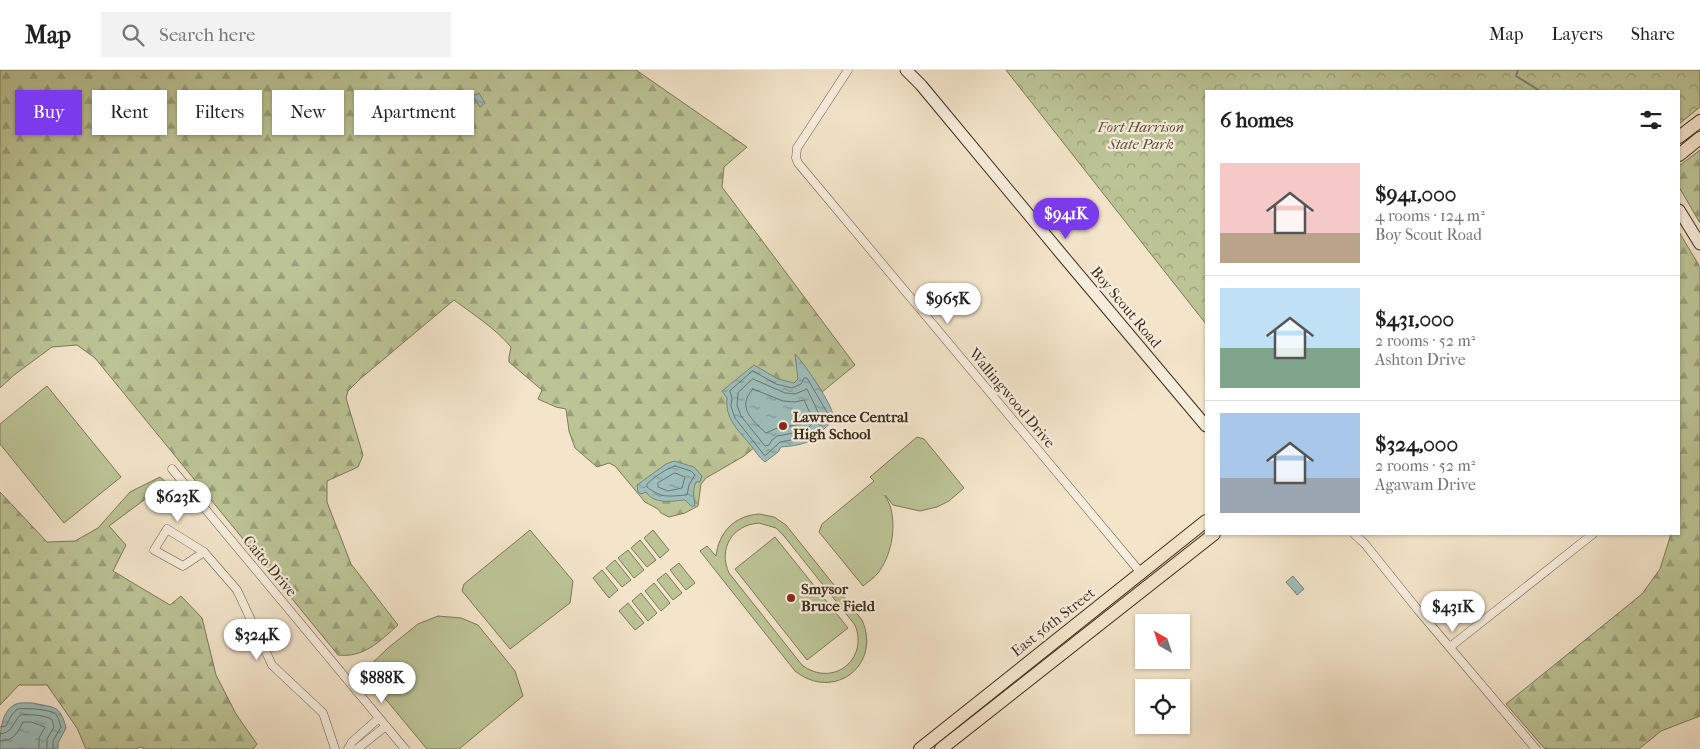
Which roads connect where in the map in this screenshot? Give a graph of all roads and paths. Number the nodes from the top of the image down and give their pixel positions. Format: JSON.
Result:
{"nodes":[{"id":1,"x":848,"y":70,"type":"edge"},
{"id":2,"x":906,"y":70,"type":"edge"},
{"id":3,"x":1700,"y":121,"type":"edge"},
{"id":4,"x":1680,"y":136,"type":"edge"},
{"id":5,"x":1700,"y":138,"type":"edge"},
{"id":6,"x":1680,"y":154,"type":"edge"},
{"id":7,"x":1680,"y":212,"type":"edge"},
{"id":8,"x":1700,"y":244,"type":"edge"},
{"id":9,"x":1205,"y":425,"type":"edge"},
{"id":10,"x":172,"y":469,"type":"dead end"},
{"id":11,"x":1205,"y":522,"type":"edge"},
{"id":12,"x":1213,"y":535,"type":"edge"},
{"id":13,"x":1355,"y":535,"type":"edge"},
{"id":14,"x":1592,"y":535,"type":"edge"},
{"id":15,"x":204,"y":552,"type":"junction"},
{"id":16,"x":1141,"y":572,"type":"junction"},
{"id":17,"x":1054,"y":641,"type":"junction"},
{"id":18,"x":1450,"y":647,"type":"junction"},
{"id":19,"x":1063,"y":653,"type":"junction"},
{"id":20,"x":379,"y":718,"type":"junction"},
{"id":21,"x":386,"y":726,"type":"junction"},
{"id":22,"x":334,"y":749,"type":"edge"},
{"id":23,"x":348,"y":749,"type":"edge"},
{"id":24,"x":358,"y":749,"type":"edge"},
{"id":25,"x":405,"y":749,"type":"edge"},
{"id":26,"x":920,"y":749,"type":"edge"},
{"id":27,"x":941,"y":749,"type":"edge"},
{"id":28,"x":1536,"y":749,"type":"edge"}],
"edges":[{"from":1,"to":16,"type":"street","name":"Wallingwood Drive"},
{"from":2,"to":9,"type":"street","name":"Boy Scout Road"},
{"from":3,"to":4,"type":"main road"},
{"from":5,"to":6,"type":"main road"},
{"from":7,"to":8,"type":"street"},
{"from":10,"to":20,"type":"street","name":"Caito Drive"},
{"from":11,"to":16,"type":"main road","name":"East 56th Street"},
{"from":12,"to":19,"type":"main road","name":"East 56th Street"},
{"from":13,"to":18,"type":"street"},
{"from":14,"to":18,"type":"street"},
{"from":15,"to":15,"type":"street"},
{"from":15,"to":22,"type":"street"},
{"from":16,"to":17,"type":"main road","name":"East 56th Street"},
{"from":17,"to":19,"type":"street"},
{"from":17,"to":26,"type":"main road","name":"East 56th Street"},
{"from":18,"to":28,"type":"street"},
{"from":19,"to":27,"type":"main road","name":"East 56th Street"},
{"from":20,"to":21,"type":"street","name":"Caito Drive"},
{"from":20,"to":23,"type":"street"},
{"from":21,"to":24,"type":"street"},
{"from":21,"to":25,"type":"street","name":"Caito Drive"}]}
